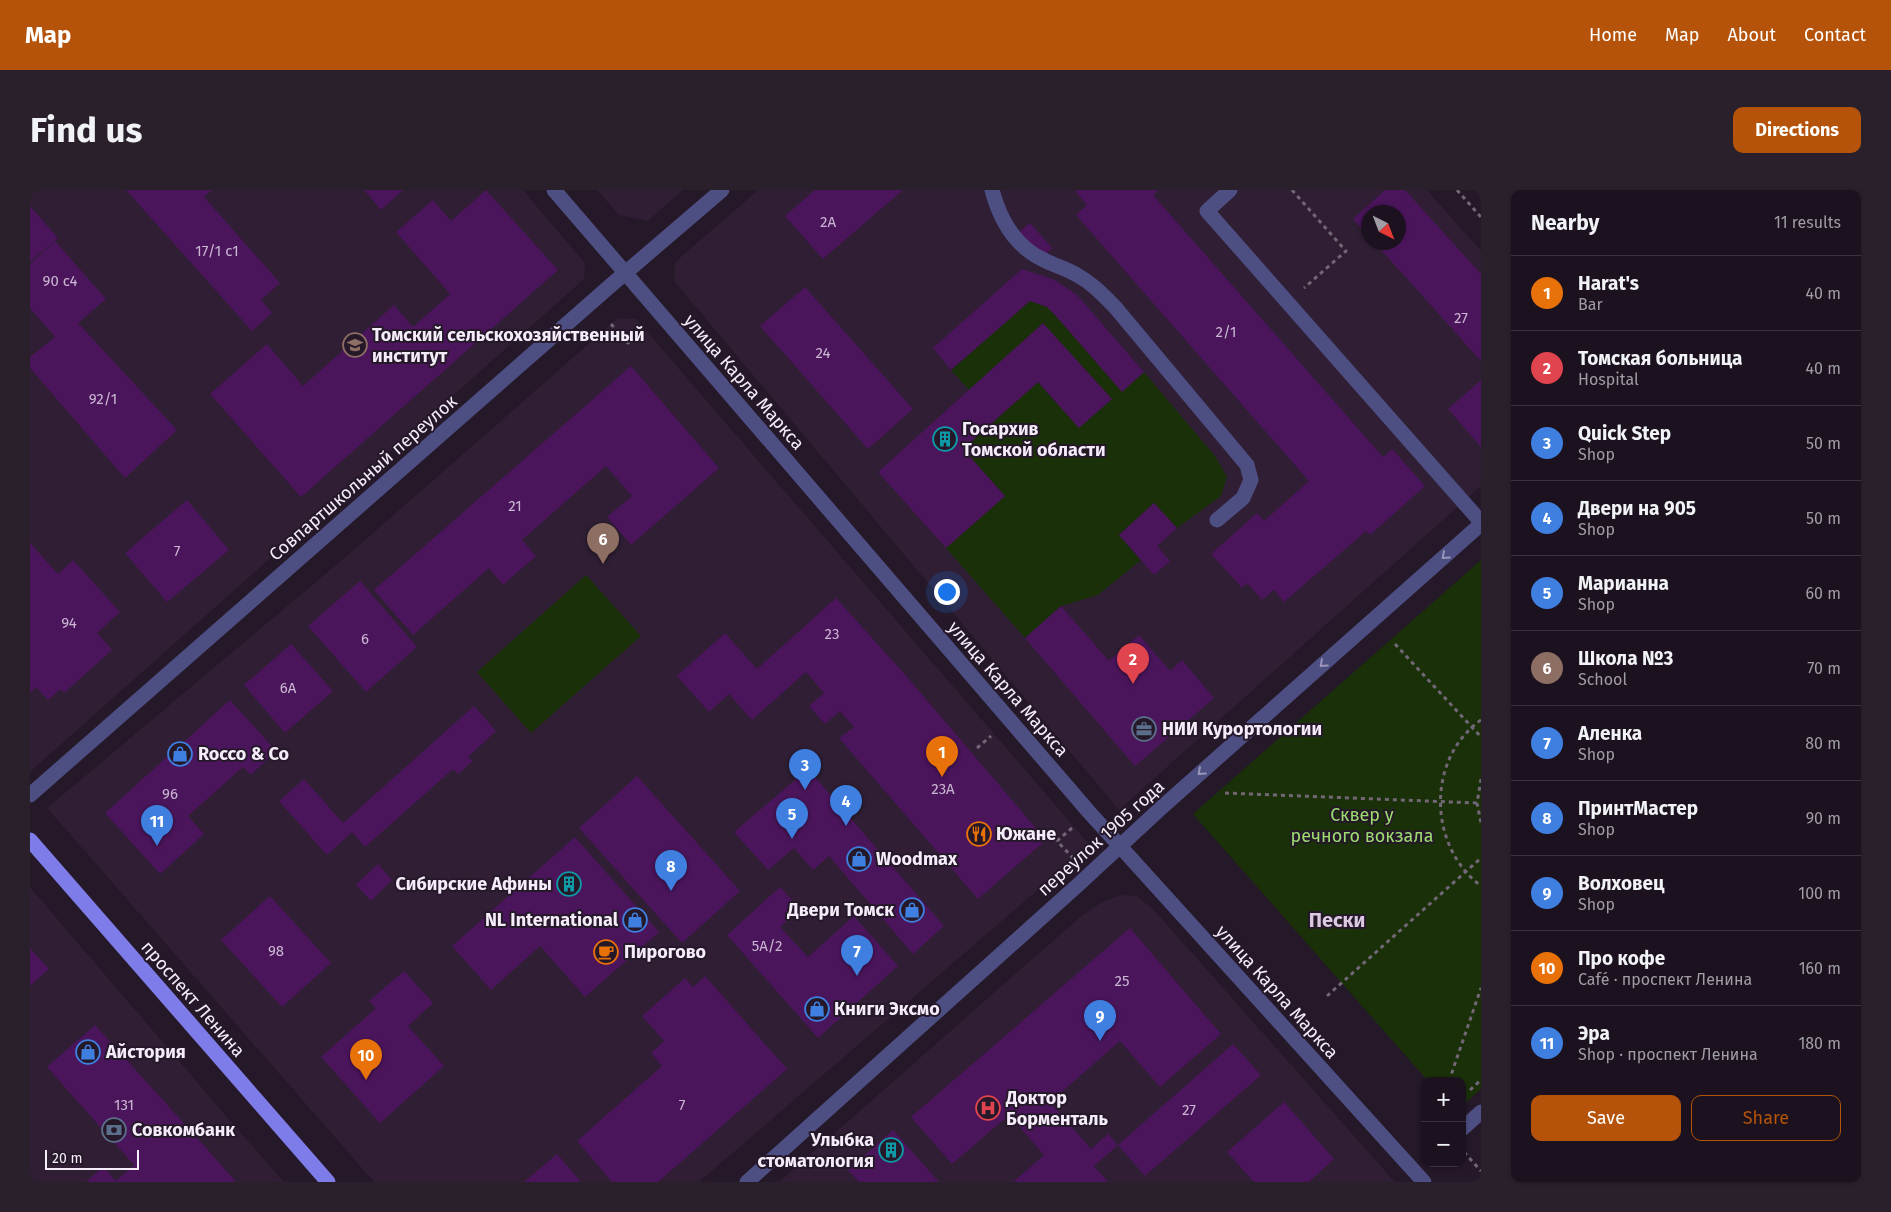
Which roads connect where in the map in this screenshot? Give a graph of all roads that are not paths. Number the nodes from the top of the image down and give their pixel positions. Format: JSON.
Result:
{"nodes":[{"id":1,"x":554,"y":190,"type":"edge"},
{"id":2,"x":722,"y":190,"type":"edge"},
{"id":3,"x":992,"y":190,"type":"edge"},
{"id":4,"x":1230,"y":190,"type":"edge"},
{"id":5,"x":625,"y":273,"type":"junction"},
{"id":6,"x":1218,"y":520,"type":"dead end"},
{"id":7,"x":1481,"y":523,"type":"edge"},
{"id":8,"x":30,"y":795,"type":"edge"},
{"id":9,"x":30,"y":840,"type":"edge"},
{"id":10,"x":1120,"y":846,"type":"junction"},
{"id":11,"x":1481,"y":1112,"type":"edge"},
{"id":12,"x":1466,"y":1125,"type":"edge"},
{"id":13,"x":1421,"y":1171,"type":"edge"},
{"id":14,"x":328,"y":1182,"type":"edge"},
{"id":15,"x":747,"y":1182,"type":"edge"}],
"edges":[{"from":1,"to":5,"type":"street","name":"улица Карла Маркса"},
{"from":2,"to":5,"type":"street","name":"Совпартшкольный переулок"},
{"from":3,"to":6,"type":"street"},
{"from":4,"to":7,"type":"street"},
{"from":5,"to":8,"type":"street","name":"Совпартшкольный переулок"},
{"from":5,"to":10,"type":"street","name":"улица Карла Маркса"},
{"from":7,"to":10,"type":"street","name":"переулок 1905 года","one_way":true},
{"from":9,"to":14,"type":"main road","name":"проспект Ленина"},
{"from":10,"to":13,"type":"street","name":"улица Карла Маркса"},
{"from":10,"to":15,"type":"street","name":"переулок 1905 года"},
{"from":11,"to":12,"type":"street"}]}
